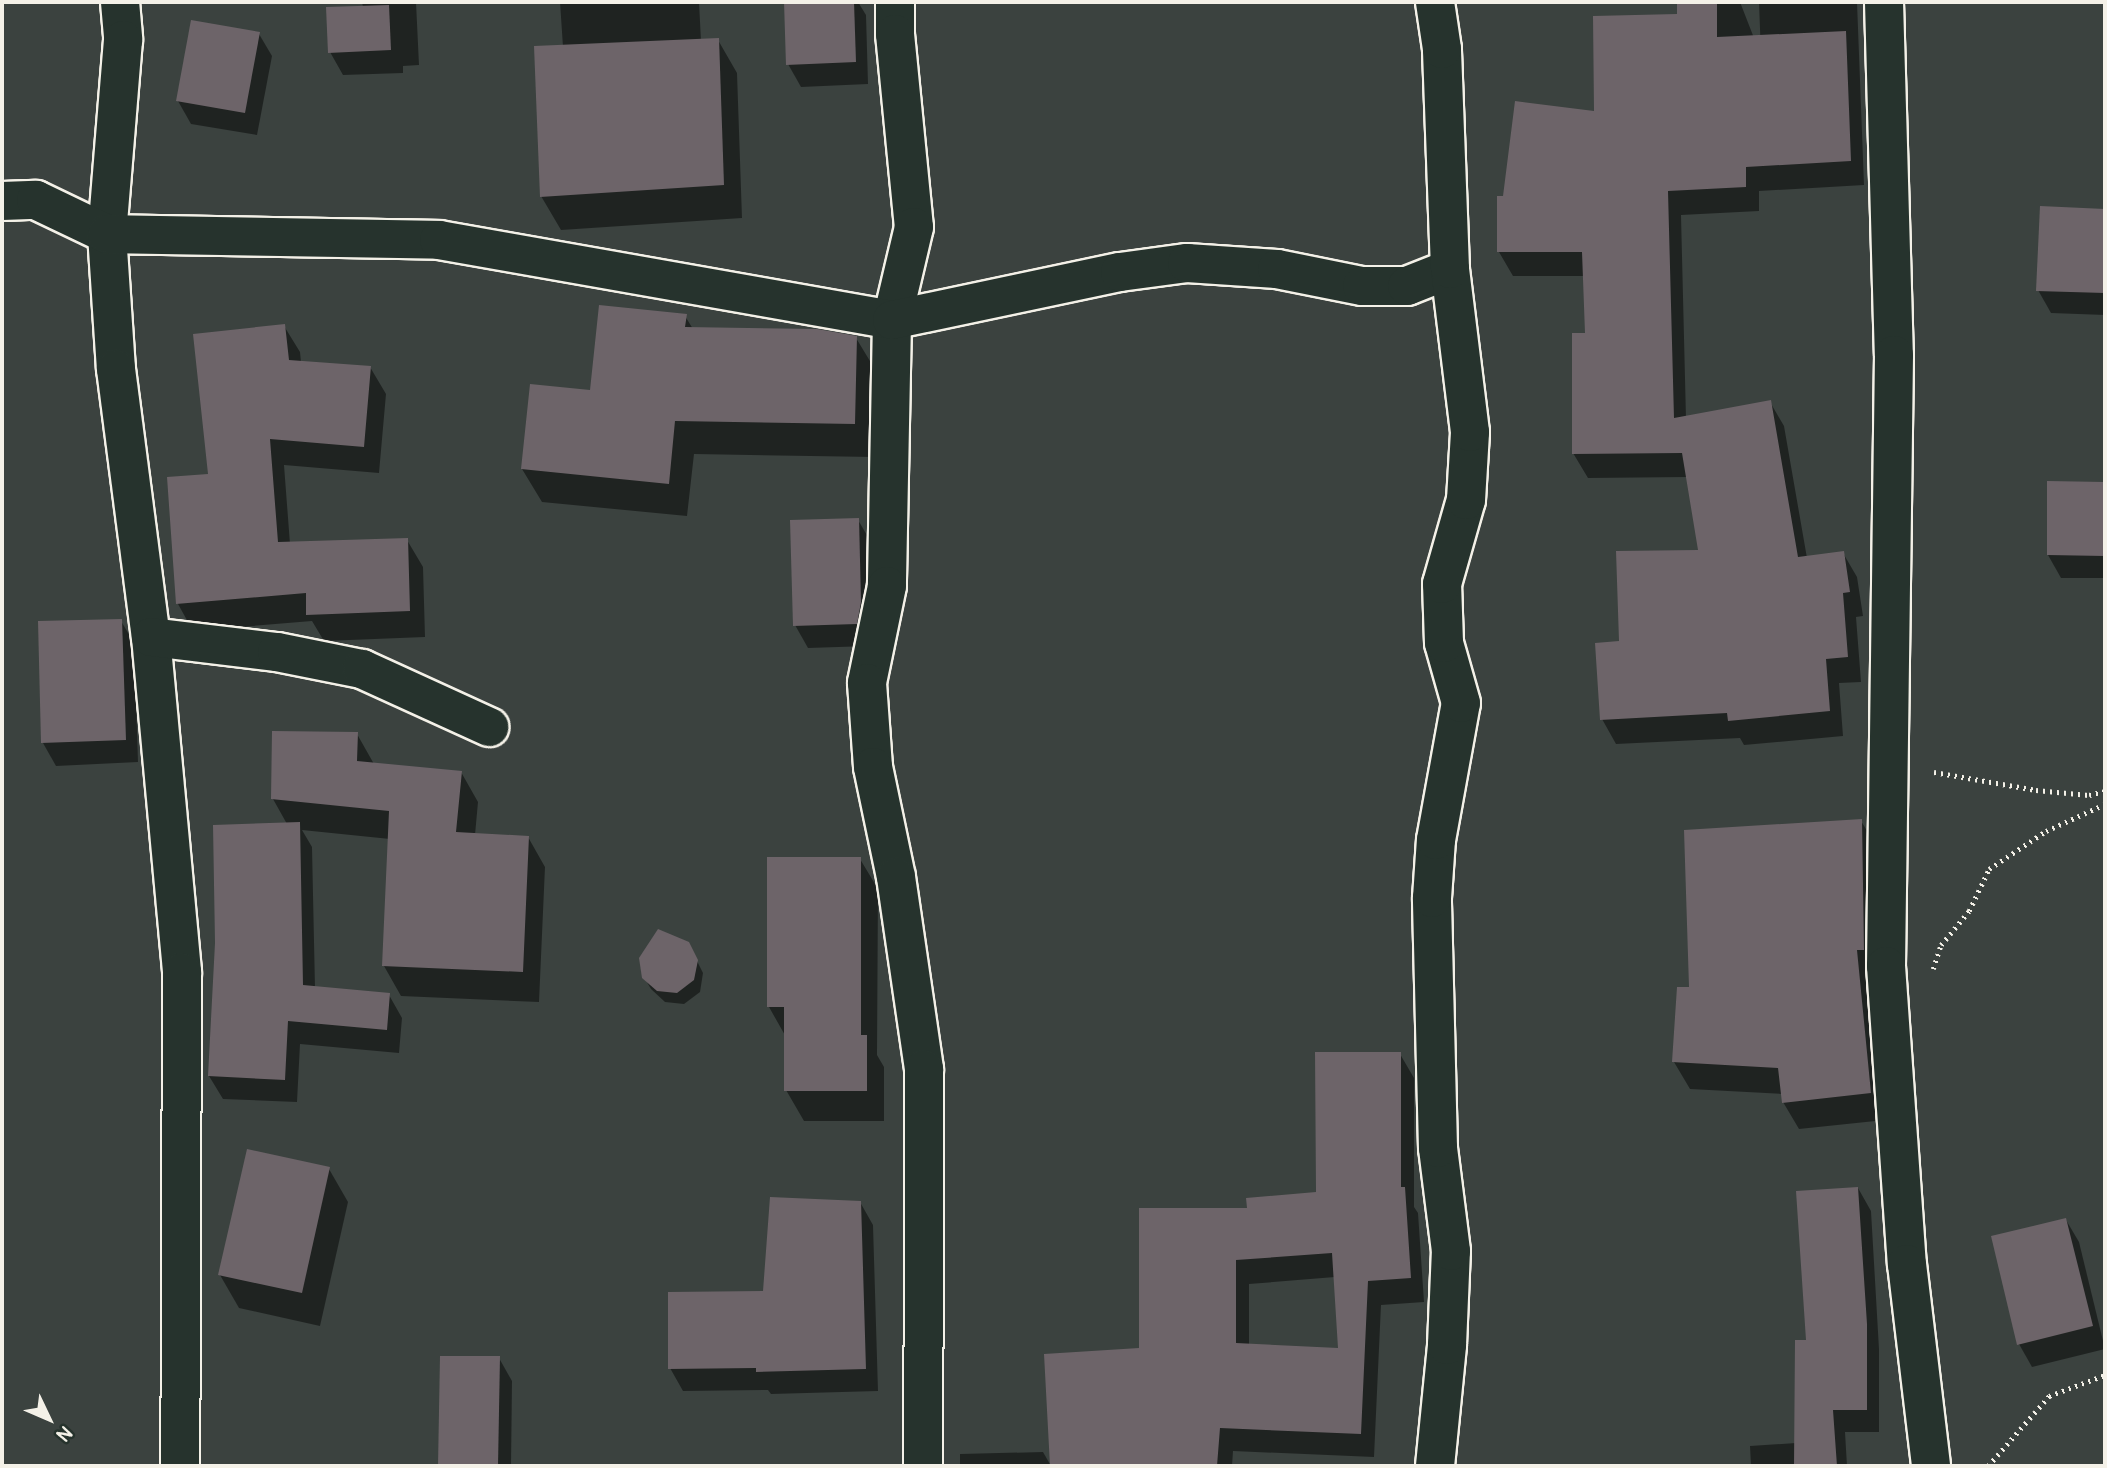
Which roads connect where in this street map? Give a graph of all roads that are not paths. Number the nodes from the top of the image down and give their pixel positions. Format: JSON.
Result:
{"nodes":[{"id":1,"x":120,"y":2,"type":"edge"},
{"id":2,"x":895,"y":2,"type":"edge"},
{"id":3,"x":1435,"y":2,"type":"edge"},
{"id":4,"x":1884,"y":2,"type":"edge"},
{"id":5,"x":2,"y":201,"type":"edge"},
{"id":6,"x":107,"y":234,"type":"junction"},
{"id":7,"x":1450,"y":269,"type":"junction"},
{"id":8,"x":892,"y":320,"type":"junction"},
{"id":9,"x":151,"y":636,"type":"junction"},
{"id":10,"x":489,"y":727,"type":"dead end"},
{"id":11,"x":180,"y":1466,"type":"edge"},
{"id":12,"x":923,"y":1466,"type":"edge"},
{"id":13,"x":1435,"y":1466,"type":"edge"},
{"id":14,"x":1931,"y":1466,"type":"edge"}],
"edges":[{"from":1,"to":6,"type":"street"},
{"from":2,"to":8,"type":"street"},
{"from":3,"to":7,"type":"street"},
{"from":4,"to":14,"type":"street"},
{"from":5,"to":6,"type":"street"},
{"from":6,"to":8,"type":"street"},
{"from":6,"to":9,"type":"street"},
{"from":7,"to":8,"type":"street"},
{"from":7,"to":13,"type":"street"},
{"from":8,"to":12,"type":"street"},
{"from":9,"to":10,"type":"street"},
{"from":9,"to":11,"type":"street"}]}
